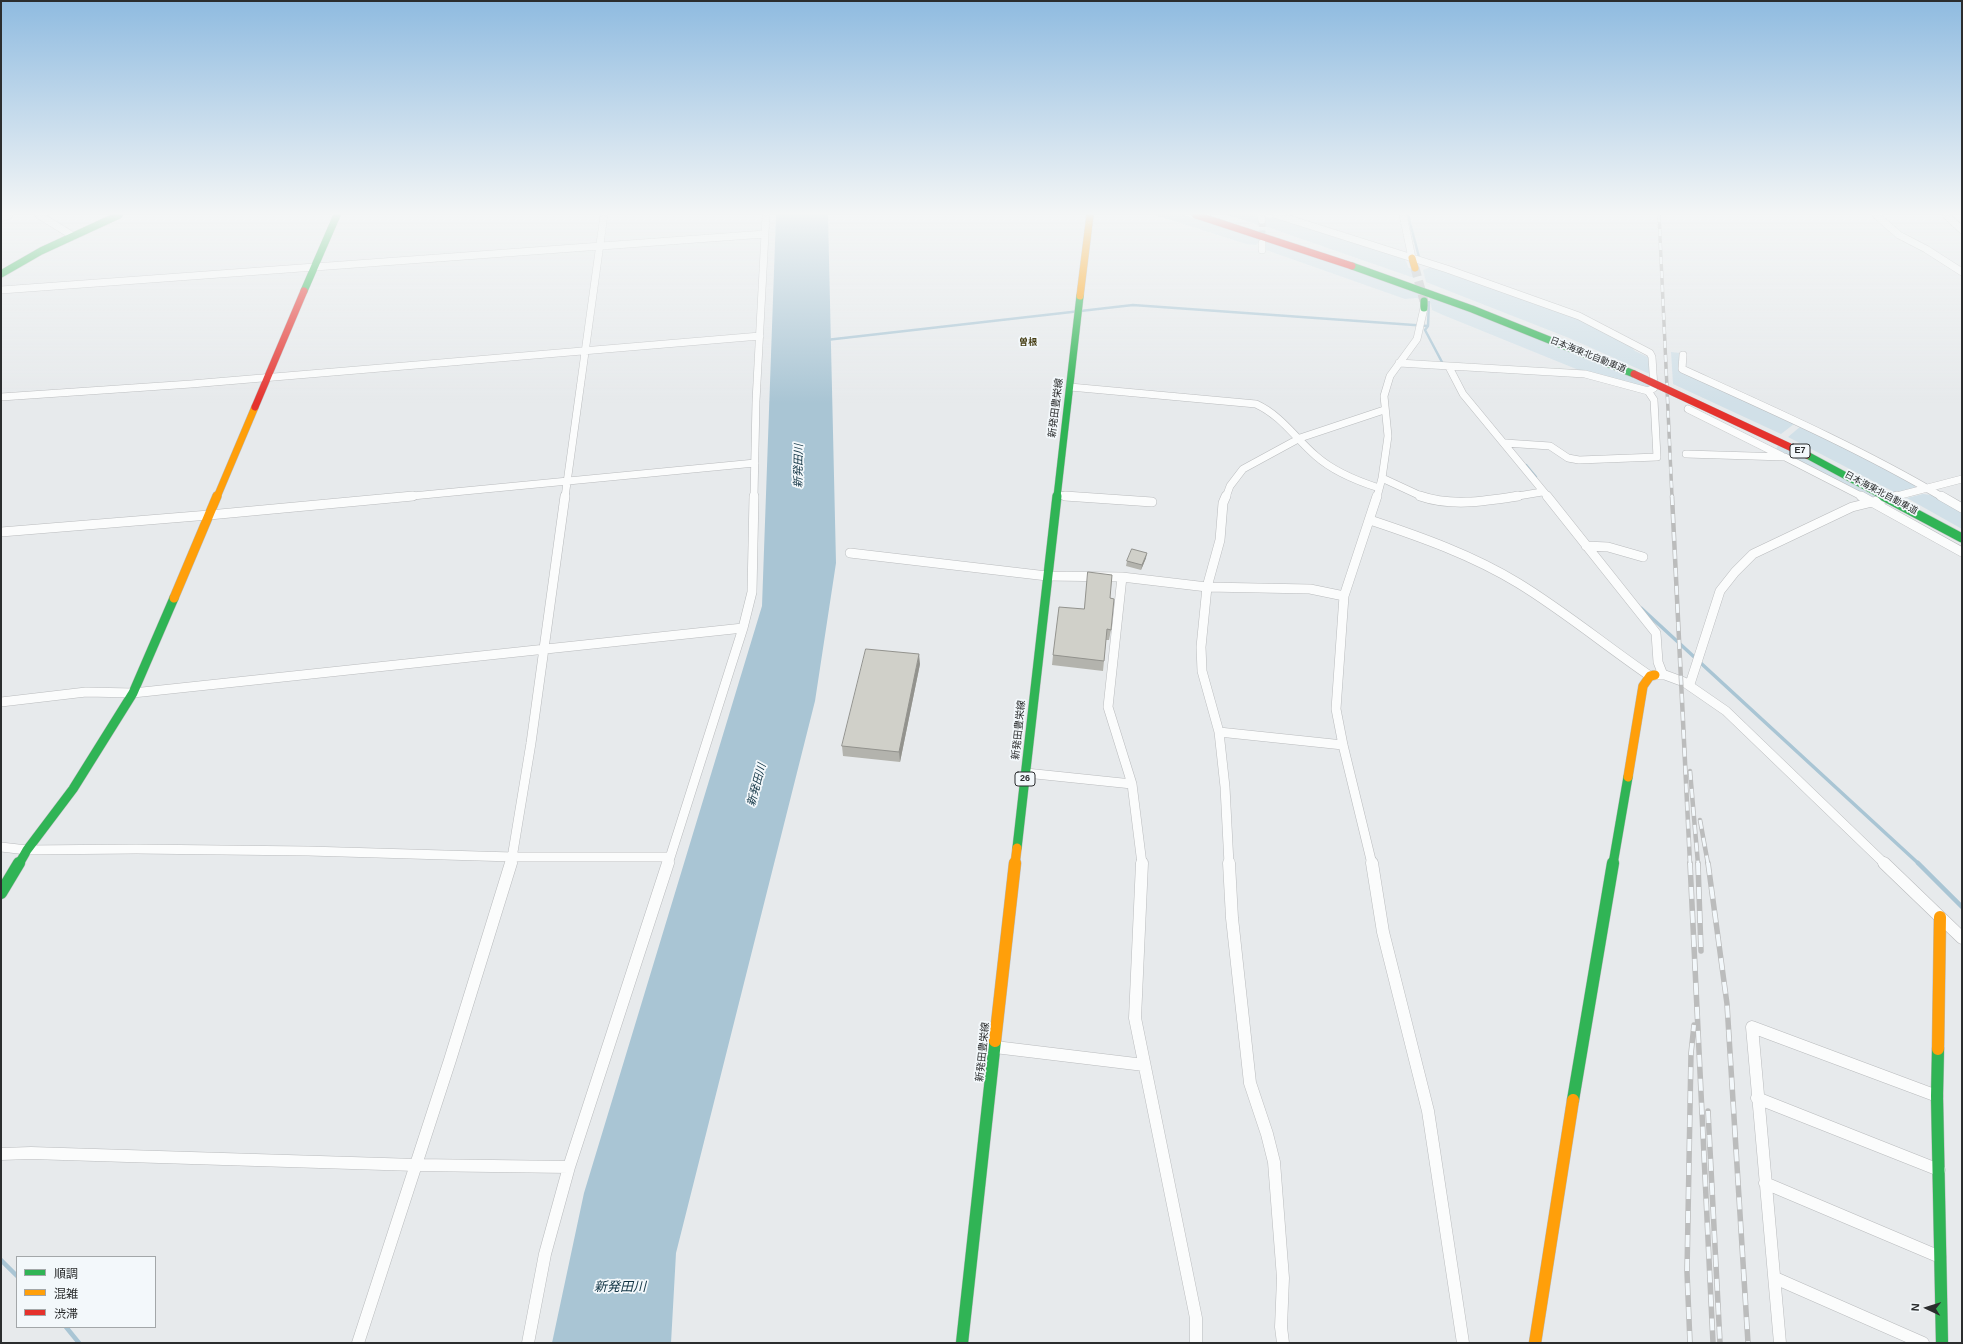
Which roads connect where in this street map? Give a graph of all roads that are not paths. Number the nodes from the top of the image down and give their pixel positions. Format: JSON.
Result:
{"nodes":[{"id":1,"x":168,"y":278,"type":"edge"},
{"id":2,"x":310,"y":278,"type":"edge"},
{"id":3,"x":594,"y":278,"type":"edge"},
{"id":4,"x":763,"y":278,"type":"edge"},
{"id":5,"x":1083,"y":278,"type":"edge"},
{"id":6,"x":1388,"y":278,"type":"edge"},
{"id":7,"x":1403,"y":278,"type":"edge"},
{"id":8,"x":1471,"y":278,"type":"edge"},
{"id":9,"x":1,"y":290,"type":"edge"},
{"id":10,"x":1424,"y":304,"type":"tunnel mouth"},
{"id":11,"x":760,"y":336,"type":"junction"},
{"id":12,"x":584,"y":351,"type":"junction"},
{"id":13,"x":1683,"y":354,"type":"dead end"},
{"id":14,"x":1399,"y":363,"type":"junction"},
{"id":15,"x":1449,"y":367,"type":"junction"},
{"id":16,"x":1636,"y":372,"type":"junction"},
{"id":17,"x":268,"y":378,"type":"junction"},
{"id":18,"x":1070,"y":387,"type":"junction"},
{"id":19,"x":1648,"y":391,"type":"junction"},
{"id":20,"x":1,"y":397,"type":"edge"},
{"id":21,"x":1384,"y":410,"type":"junction"},
{"id":22,"x":1688,"y":410,"type":"dead end"},
{"id":23,"x":1300,"y":438,"type":"junction"},
{"id":24,"x":1505,"y":443,"type":"junction"},
{"id":25,"x":1686,"y":454,"type":"dead end"},
{"id":26,"x":1785,"y":457,"type":"junction"},
{"id":27,"x":755,"y":463,"type":"junction"},
{"id":28,"x":1382,"y":478,"type":"junction"},
{"id":29,"x":1962,"y":479,"type":"edge"},
{"id":30,"x":566,"y":482,"type":"junction"},
{"id":31,"x":1379,"y":488,"type":"junction"},
{"id":32,"x":1925,"y":488,"type":"junction"},
{"id":33,"x":1542,"y":492,"type":"junction"},
{"id":34,"x":1057,"y":495,"type":"junction"},
{"id":35,"x":1872,"y":501,"type":"junction"},
{"id":36,"x":1152,"y":502,"type":"dead end"},
{"id":37,"x":1962,"y":508,"type":"edge"},
{"id":38,"x":209,"y":515,"type":"junction"},
{"id":39,"x":1370,"y":520,"type":"junction"},
{"id":40,"x":1,"y":532,"type":"edge"},
{"id":41,"x":1962,"y":532,"type":"edge"},
{"id":42,"x":1962,"y":538,"type":"edge"},
{"id":43,"x":1586,"y":546,"type":"junction"},
{"id":44,"x":1962,"y":552,"type":"edge"},
{"id":45,"x":850,"y":553,"type":"dead end"},
{"id":46,"x":1643,"y":557,"type":"dead end"},
{"id":47,"x":1047,"y":576,"type":"junction"},
{"id":48,"x":1122,"y":578,"type":"junction"},
{"id":49,"x":1207,"y":587,"type":"junction"},
{"id":50,"x":1344,"y":596,"type":"junction"},
{"id":51,"x":743,"y":628,"type":"junction"},
{"id":52,"x":543,"y":650,"type":"junction"},
{"id":53,"x":1656,"y":675,"type":"junction"},
{"id":54,"x":1690,"y":684,"type":"junction"},
{"id":55,"x":133,"y":693,"type":"junction"},
{"id":56,"x":1,"y":702,"type":"edge"},
{"id":57,"x":1219,"y":732,"type":"junction"},
{"id":58,"x":1343,"y":745,"type":"junction"},
{"id":59,"x":1026,"y":773,"type":"junction"},
{"id":60,"x":1132,"y":784,"type":"junction"},
{"id":61,"x":1,"y":847,"type":"edge"},
{"id":62,"x":28,"y":850,"type":"junction"},
{"id":63,"x":513,"y":857,"type":"junction"},
{"id":64,"x":670,"y":858,"type":"junction"},
{"id":65,"x":1,"y":893,"type":"edge"},
{"id":66,"x":1940,"y":917,"type":"junction"},
{"id":67,"x":1962,"y":938,"type":"edge"},
{"id":68,"x":995,"y":1047,"type":"junction"},
{"id":69,"x":1144,"y":1064,"type":"junction"},
{"id":70,"x":1937,"y":1096,"type":"junction"},
{"id":71,"x":1757,"y":1098,"type":"junction"},
{"id":72,"x":1,"y":1154,"type":"edge"},
{"id":73,"x":416,"y":1165,"type":"junction"},
{"id":74,"x":569,"y":1167,"type":"junction"},
{"id":75,"x":1939,"y":1170,"type":"junction"},
{"id":76,"x":1765,"y":1183,"type":"junction"},
{"id":77,"x":1940,"y":1256,"type":"junction"},
{"id":78,"x":1775,"y":1278,"type":"junction"},
{"id":79,"x":358,"y":1343,"type":"edge"},
{"id":80,"x":528,"y":1343,"type":"edge"},
{"id":81,"x":962,"y":1343,"type":"edge"},
{"id":82,"x":1196,"y":1343,"type":"edge"},
{"id":83,"x":1282,"y":1343,"type":"edge"},
{"id":84,"x":1463,"y":1343,"type":"edge"},
{"id":85,"x":1534,"y":1343,"type":"edge"},
{"id":86,"x":1780,"y":1343,"type":"edge"},
{"id":87,"x":1923,"y":1343,"type":"edge"},
{"id":88,"x":1942,"y":1343,"type":"edge"}],
"edges":[{"from":1,"to":9,"type":"street"},
{"from":2,"to":17,"type":"main road"},
{"from":3,"to":12,"type":"street"},
{"from":4,"to":11,"type":"street"},
{"from":5,"to":18,"type":"main road","name":"新発田豊栄線","number":"26"},
{"from":6,"to":16,"type":"main road","name":"日本海東北自動車道","number":"E7"},
{"from":7,"to":16,"type":"main road","name":"日本海東北自動車道","number":"E7"},
{"from":8,"to":19,"type":"street"},
{"from":10,"to":14,"type":"street"},
{"from":11,"to":12,"type":"street"},
{"from":11,"to":27,"type":"street"},
{"from":12,"to":17,"type":"street"},
{"from":12,"to":30,"type":"street"},
{"from":13,"to":32,"type":"street"},
{"from":14,"to":15,"type":"street"},
{"from":14,"to":21,"type":"street"},
{"from":15,"to":19,"type":"street"},
{"from":15,"to":24,"type":"street"},
{"from":16,"to":41,"type":"main road","name":"日本海東北自動車道","number":"E7"},
{"from":16,"to":42,"type":"main road","name":"日本海東北自動車道","number":"E7","bridge":true},
{"from":17,"to":20,"type":"street"},
{"from":17,"to":38,"type":"main road"},
{"from":18,"to":23,"type":"street"},
{"from":18,"to":34,"type":"main road","name":"新発田豊栄線","number":"26"},
{"from":19,"to":24,"type":"street"},
{"from":21,"to":23,"type":"street"},
{"from":21,"to":28,"type":"street"},
{"from":22,"to":26,"type":"street"},
{"from":23,"to":31,"type":"street"},
{"from":23,"to":49,"type":"street"},
{"from":24,"to":33,"type":"street"},
{"from":25,"to":26,"type":"street"},
{"from":26,"to":35,"type":"street"},
{"from":27,"to":30,"type":"street"},
{"from":27,"to":51,"type":"street"},
{"from":28,"to":31,"type":"street"},
{"from":28,"to":33,"type":"street"},
{"from":29,"to":32,"type":"street"},
{"from":30,"to":38,"type":"street"},
{"from":30,"to":52,"type":"street"},
{"from":31,"to":39,"type":"street"},
{"from":32,"to":35,"type":"street"},
{"from":32,"to":37,"type":"street"},
{"from":33,"to":43,"type":"street"},
{"from":34,"to":36,"type":"street"},
{"from":34,"to":47,"type":"main road","name":"新発田豊栄線","number":"26"},
{"from":35,"to":44,"type":"street"},
{"from":35,"to":54,"type":"street"},
{"from":38,"to":40,"type":"street"},
{"from":38,"to":55,"type":"main road"},
{"from":39,"to":50,"type":"street"},
{"from":39,"to":53,"type":"street"},
{"from":43,"to":46,"type":"street"},
{"from":43,"to":53,"type":"street"},
{"from":45,"to":47,"type":"street"},
{"from":47,"to":48,"type":"street"},
{"from":47,"to":59,"type":"main road","name":"新発田豊栄線","number":"26"},
{"from":48,"to":49,"type":"street"},
{"from":48,"to":60,"type":"street"},
{"from":49,"to":50,"type":"street"},
{"from":49,"to":57,"type":"street"},
{"from":50,"to":58,"type":"street"},
{"from":51,"to":52,"type":"street"},
{"from":51,"to":64,"type":"street"},
{"from":52,"to":55,"type":"street"},
{"from":52,"to":63,"type":"street"},
{"from":53,"to":54,"type":"street"},
{"from":53,"to":85,"type":"main road"},
{"from":54,"to":66,"type":"street"},
{"from":55,"to":56,"type":"street"},
{"from":55,"to":62,"type":"main road"},
{"from":57,"to":58,"type":"street"},
{"from":57,"to":83,"type":"street"},
{"from":58,"to":84,"type":"street"},
{"from":59,"to":60,"type":"street"},
{"from":59,"to":68,"type":"main road","name":"新発田豊栄線","number":"26"},
{"from":60,"to":69,"type":"street"},
{"from":61,"to":62,"type":"street"},
{"from":62,"to":63,"type":"street"},
{"from":62,"to":65,"type":"main road"},
{"from":63,"to":64,"type":"street"},
{"from":63,"to":73,"type":"street"},
{"from":64,"to":74,"type":"street"},
{"from":66,"to":67,"type":"street"},
{"from":66,"to":70,"type":"main road"},
{"from":68,"to":69,"type":"street"},
{"from":68,"to":81,"type":"main road","name":"新発田豊栄線","number":"26"},
{"from":69,"to":82,"type":"street"},
{"from":70,"to":71,"type":"street"},
{"from":70,"to":75,"type":"main road"},
{"from":71,"to":75,"type":"street"},
{"from":71,"to":76,"type":"street"},
{"from":72,"to":73,"type":"street"},
{"from":73,"to":74,"type":"street"},
{"from":73,"to":79,"type":"street"},
{"from":74,"to":80,"type":"street"},
{"from":75,"to":77,"type":"main road"},
{"from":76,"to":77,"type":"street"},
{"from":76,"to":78,"type":"street"},
{"from":77,"to":88,"type":"main road"},
{"from":78,"to":86,"type":"street"},
{"from":78,"to":87,"type":"street"}]}
